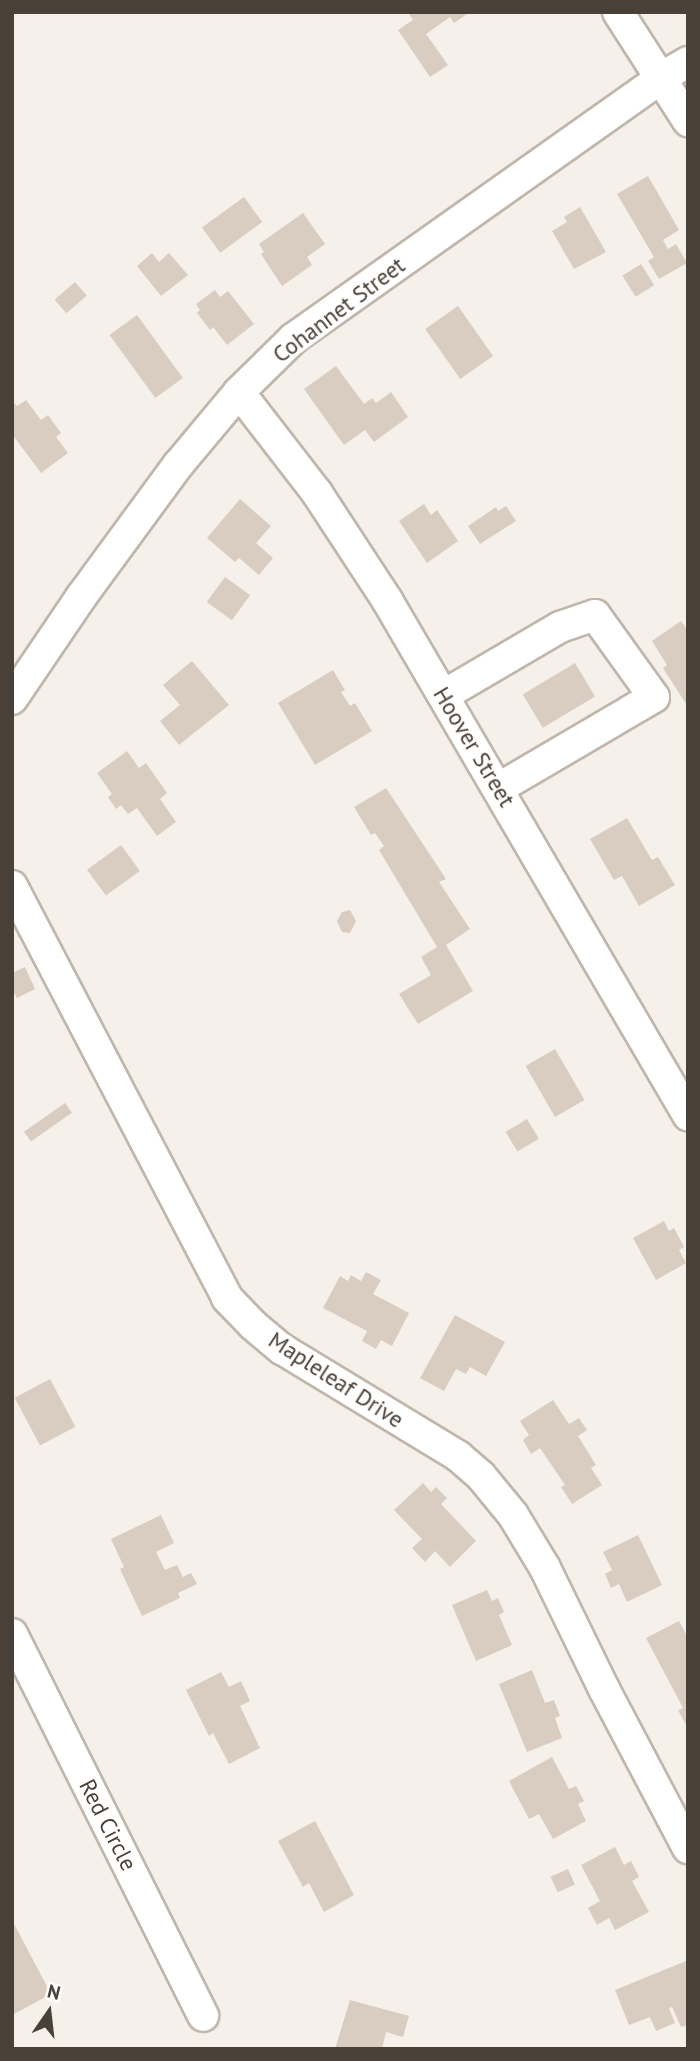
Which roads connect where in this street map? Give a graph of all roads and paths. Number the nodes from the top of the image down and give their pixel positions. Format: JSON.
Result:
{"nodes":[{"id":1,"x":618,"y":12,"type":"edge"},
{"id":2,"x":688,"y":62,"type":"edge"},
{"id":3,"x":662,"y":77,"type":"junction"},
{"id":4,"x":688,"y":121,"type":"edge"},
{"id":5,"x":239,"y":392,"type":"junction"},
{"id":6,"x":443,"y":695,"type":"junction"},
{"id":7,"x":12,"y":699,"type":"edge"},
{"id":8,"x":499,"y":788,"type":"junction"},
{"id":9,"x":12,"y":886,"type":"edge"},
{"id":10,"x":688,"y":1115,"type":"edge"},
{"id":11,"x":12,"y":1634,"type":"edge"},
{"id":12,"x":688,"y":1848,"type":"edge"},
{"id":13,"x":203,"y":2016,"type":"dead end"}],
"edges":[{"from":1,"to":3,"type":"street"},
{"from":2,"to":3,"type":"street","name":"Cohannet Street"},
{"from":3,"to":4,"type":"street"},
{"from":3,"to":5,"type":"street","name":"Cohannet Street"},
{"from":5,"to":6,"type":"street","name":"Hoover Street"},
{"from":5,"to":7,"type":"street","name":"Cohannet Street"},
{"from":6,"to":8,"type":"street","name":"Hoover Street"},
{"from":6,"to":8,"type":"street"},
{"from":8,"to":10,"type":"street","name":"Hoover Street"},
{"from":9,"to":12,"type":"street","name":"Mapleleaf Drive"},
{"from":11,"to":13,"type":"street","name":"Red Circle"}]}
